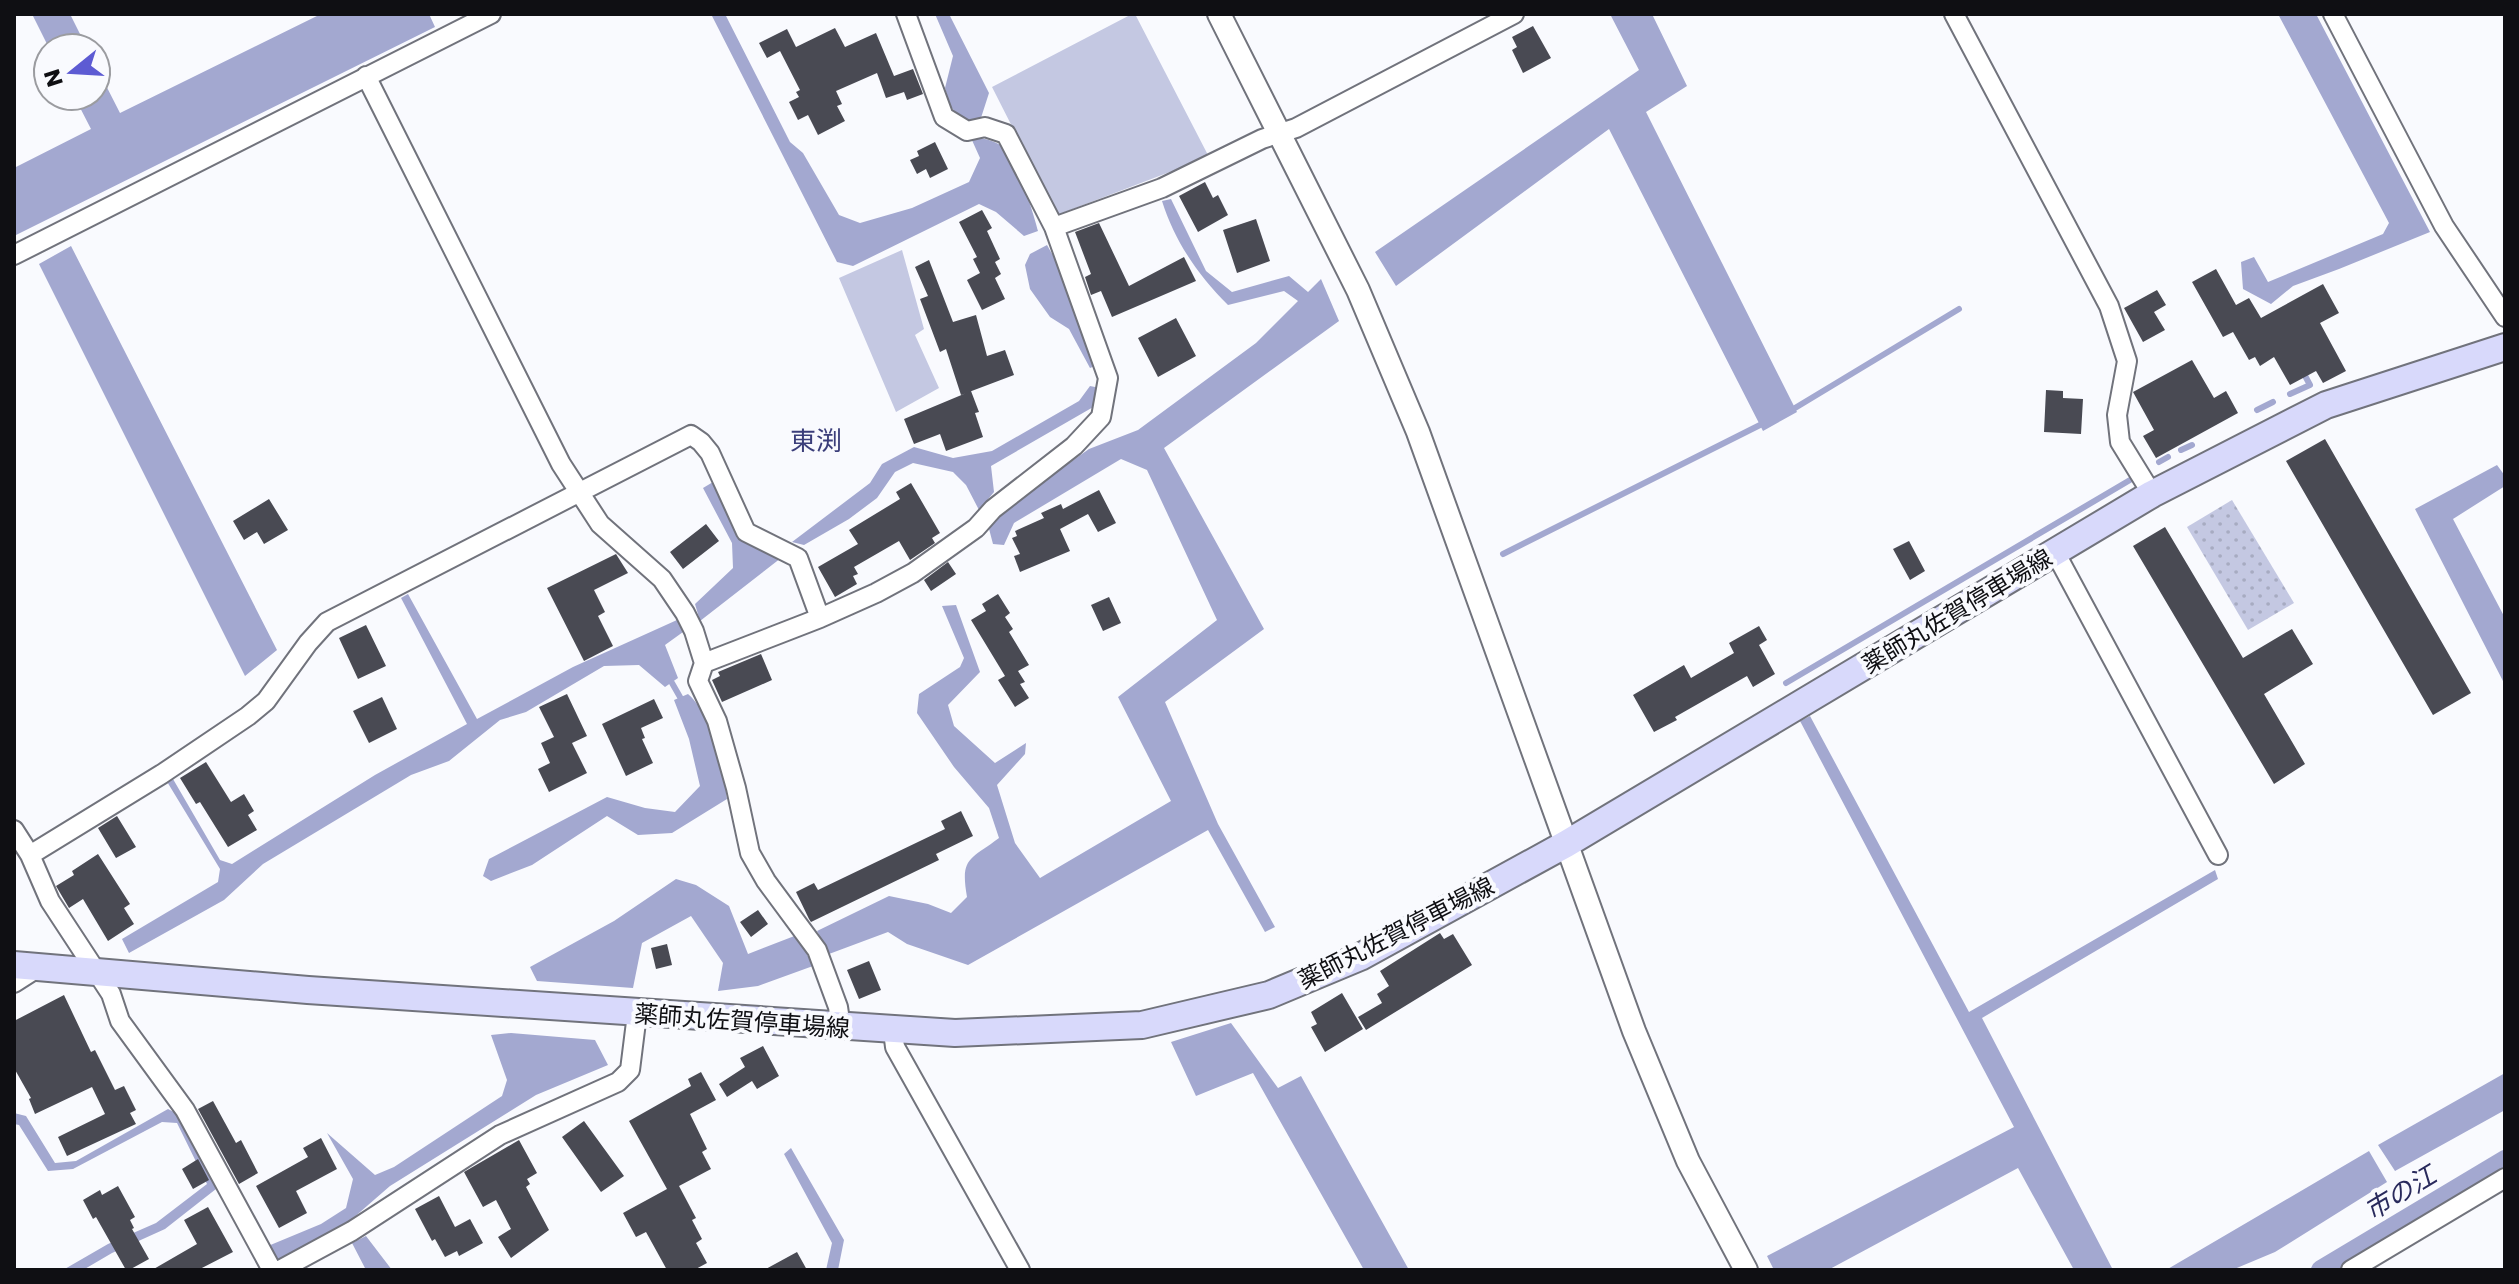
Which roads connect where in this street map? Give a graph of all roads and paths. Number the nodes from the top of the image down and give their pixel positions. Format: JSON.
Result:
{"nodes":[{"id":1,"x":447,"y":14,"type":"edge"},
{"id":2,"x":491,"y":14,"type":"edge"},
{"id":3,"x":906,"y":14,"type":"edge"},
{"id":4,"x":1219,"y":14,"type":"edge"},
{"id":5,"x":1514,"y":14,"type":"edge"},
{"id":6,"x":1954,"y":14,"type":"edge"},
{"id":7,"x":2333,"y":14,"type":"edge"},
{"id":8,"x":456,"y":32,"type":"junction"},
{"id":9,"x":366,"y":76,"type":"junction"},
{"id":10,"x":1280,"y":133,"type":"junction"},
{"id":11,"x":1054,"y":227,"type":"junction"},
{"id":12,"x":14,"y":255,"type":"edge"},
{"id":13,"x":2505,"y":317,"type":"edge"},
{"id":14,"x":2505,"y":347,"type":"edge"},
{"id":15,"x":578,"y":492,"type":"junction"},
{"id":16,"x":2152,"y":494,"type":"junction"},
{"id":17,"x":2055,"y":552,"type":"junction"},
{"id":18,"x":820,"y":618,"type":"junction"},
{"id":19,"x":704,"y":663,"type":"junction"},
{"id":20,"x":14,"y":830,"type":"edge"},
{"id":21,"x":1566,"y":844,"type":"junction"},
{"id":22,"x":30,"y":855,"type":"junction"},
{"id":23,"x":2218,"y":855,"type":"dead end"},
{"id":24,"x":26,"y":966,"type":"edge"},
{"id":25,"x":98,"y":971,"type":"junction"},
{"id":26,"x":14,"y":983,"type":"edge"},
{"id":27,"x":637,"y":1014,"type":"junction"},
{"id":28,"x":841,"y":1027,"type":"junction"},
{"id":29,"x":893,"y":1031,"type":"junction"},
{"id":30,"x":2505,"y":1178,"type":"edge"},
{"id":31,"x":285,"y":1267,"type":"edge"},
{"id":32,"x":272,"y":1270,"type":"edge"},
{"id":33,"x":1020,"y":1270,"type":"edge"},
{"id":34,"x":1746,"y":1270,"type":"edge"},
{"id":35,"x":2351,"y":1270,"type":"edge"}],
"edges":[{"from":1,"to":8,"type":"street"},
{"from":2,"to":8,"type":"street"},
{"from":3,"to":11,"type":"street"},
{"from":4,"to":10,"type":"street"},
{"from":5,"to":10,"type":"street"},
{"from":6,"to":16,"type":"street"},
{"from":7,"to":13,"type":"street"},
{"from":8,"to":9,"type":"street"},
{"from":9,"to":12,"type":"street"},
{"from":9,"to":15,"type":"street"},
{"from":10,"to":11,"type":"street"},
{"from":10,"to":21,"type":"street"},
{"from":11,"to":18,"type":"street"},
{"from":14,"to":16,"type":"main road","name":"薬師丸佐賀停車場線"},
{"from":15,"to":18,"type":"street"},
{"from":15,"to":19,"type":"street"},
{"from":15,"to":22,"type":"street"},
{"from":16,"to":17,"type":"main road","name":"薬師丸佐賀停車場線"},
{"from":17,"to":21,"type":"main road","name":"薬師丸佐賀停車場線"},
{"from":17,"to":23,"type":"street"},
{"from":18,"to":19,"type":"street"},
{"from":19,"to":28,"type":"street"},
{"from":20,"to":22,"type":"street"},
{"from":21,"to":29,"type":"main road","name":"薬師丸佐賀停車場線"},
{"from":21,"to":34,"type":"street"},
{"from":22,"to":25,"type":"street"},
{"from":24,"to":25,"type":"main road","name":"薬師丸佐賀停車場線"},
{"from":24,"to":26,"type":"street"},
{"from":25,"to":27,"type":"main road","name":"薬師丸佐賀停車場線"},
{"from":25,"to":32,"type":"street"},
{"from":27,"to":28,"type":"main road","name":"薬師丸佐賀停車場線"},
{"from":27,"to":31,"type":"street"},
{"from":28,"to":29,"type":"main road","name":"薬師丸佐賀停車場線"},
{"from":29,"to":33,"type":"street"},
{"from":30,"to":35,"type":"street"}]}
